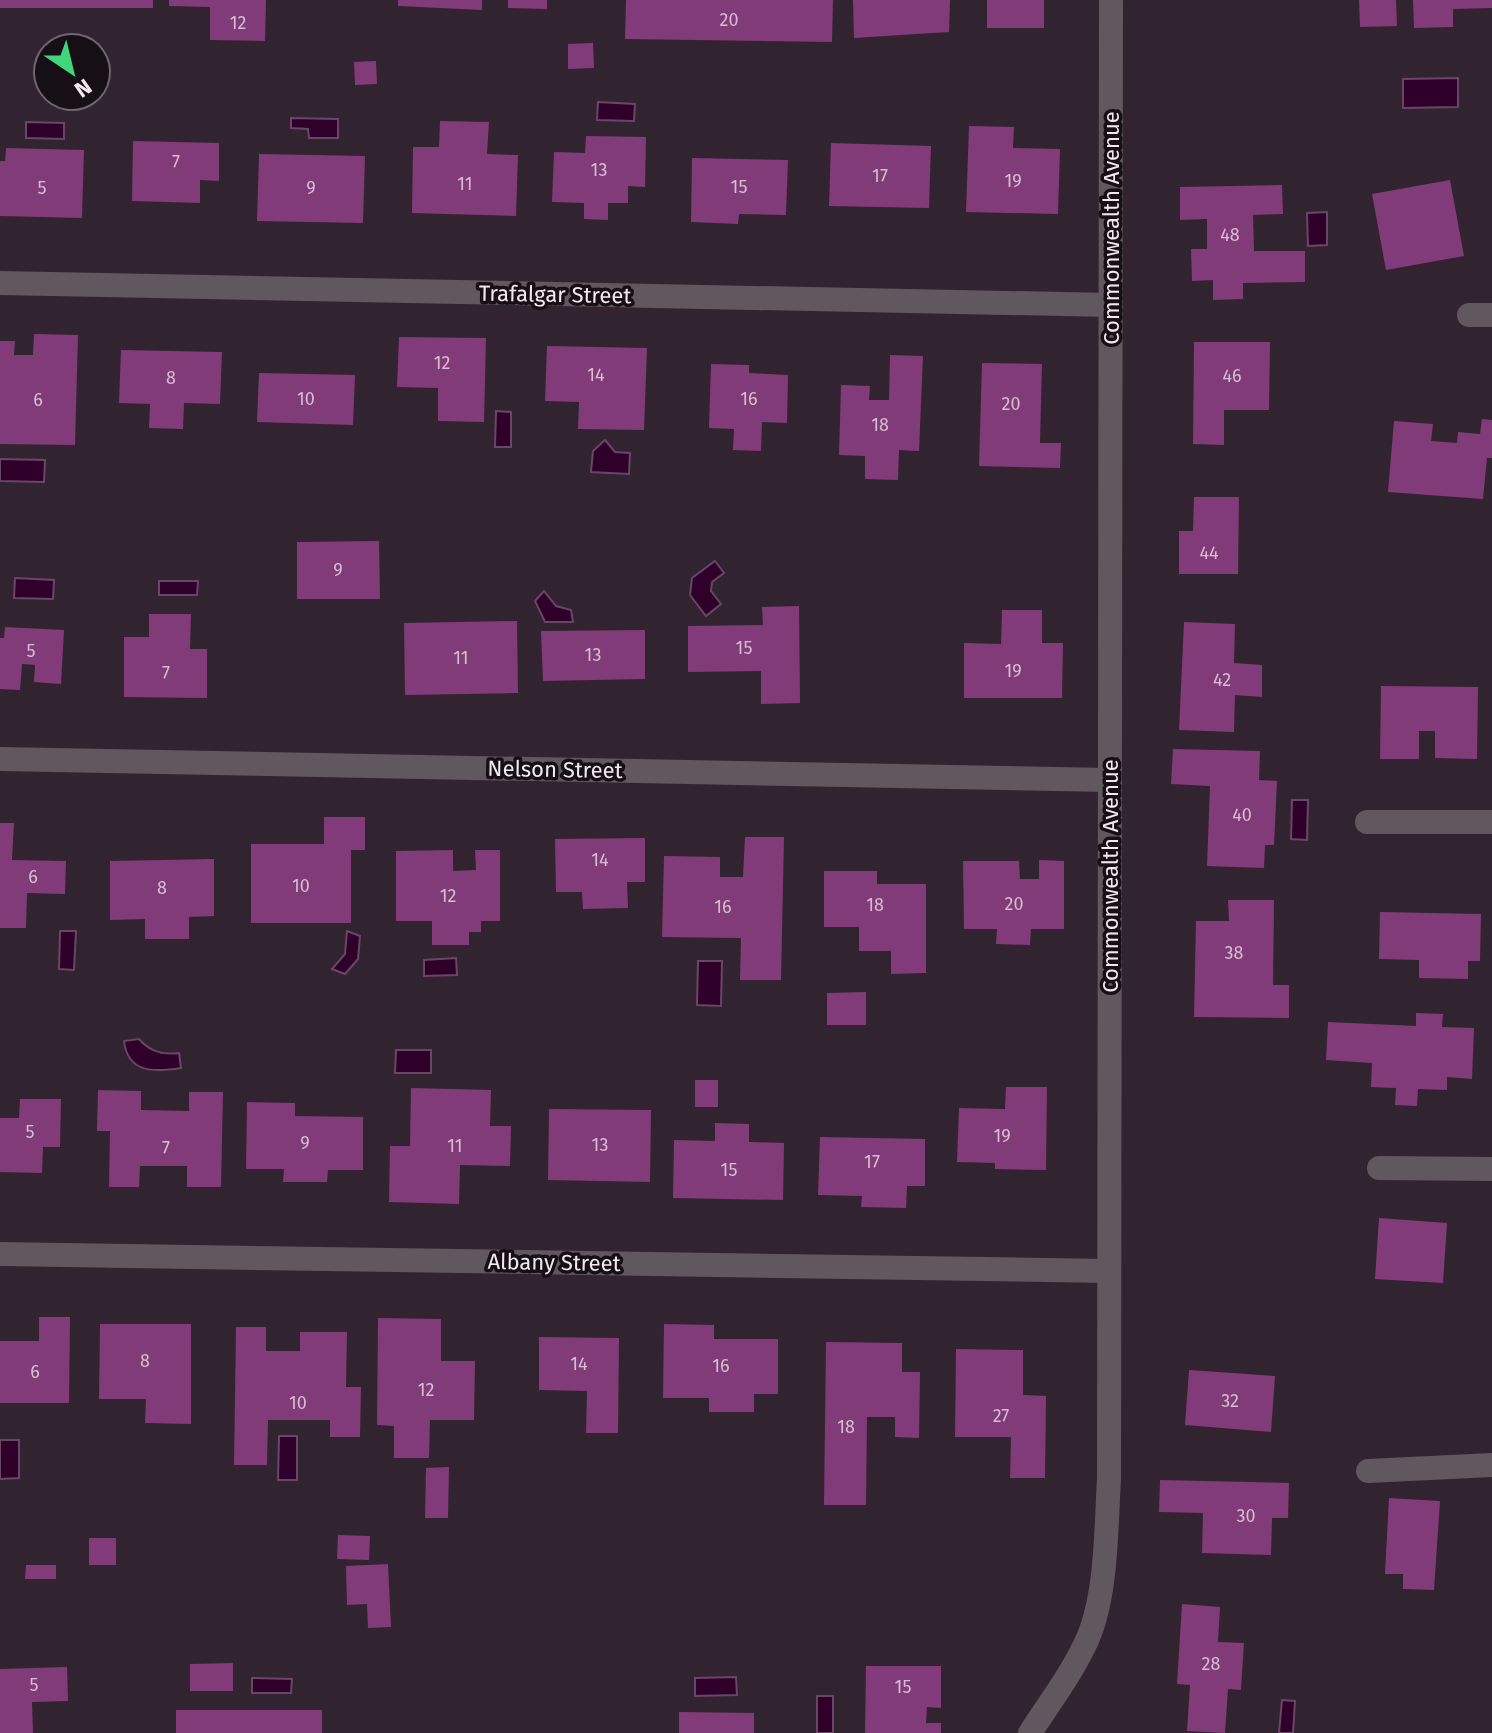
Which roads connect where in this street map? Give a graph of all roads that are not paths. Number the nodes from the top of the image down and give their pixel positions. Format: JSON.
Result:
{"nodes":[{"id":1,"x":1111,"y":0,"type":"edge"},
{"id":2,"x":0,"y":283,"type":"edge"},
{"id":3,"x":1111,"y":305,"type":"junction"},
{"id":4,"x":0,"y":759,"type":"edge"},
{"id":5,"x":1110,"y":780,"type":"junction"},
{"id":6,"x":1367,"y":822,"type":"dead end"},
{"id":7,"x":1492,"y":822,"type":"edge"},
{"id":8,"x":1379,"y":1168,"type":"dead end"},
{"id":9,"x":1492,"y":1169,"type":"edge"},
{"id":10,"x":0,"y":1254,"type":"edge"},
{"id":11,"x":1109,"y":1271,"type":"junction"},
{"id":12,"x":1492,"y":1465,"type":"edge"},
{"id":13,"x":1368,"y":1471,"type":"dead end"},
{"id":14,"x":1030,"y":1733,"type":"edge"}],
"edges":[{"from":1,"to":3,"type":"street","name":"Commonwealth Avenue"},
{"from":2,"to":3,"type":"street","name":"Trafalgar Street"},
{"from":3,"to":5,"type":"street","name":"Commonwealth Avenue"},
{"from":4,"to":5,"type":"street","name":"Nelson Street"},
{"from":5,"to":11,"type":"street","name":"Commonwealth Avenue"},
{"from":6,"to":7,"type":"street"},
{"from":8,"to":9,"type":"street"},
{"from":10,"to":11,"type":"street","name":"Albany Street"},
{"from":11,"to":14,"type":"street","name":"Commonwealth Avenue"},
{"from":12,"to":13,"type":"street"}]}
